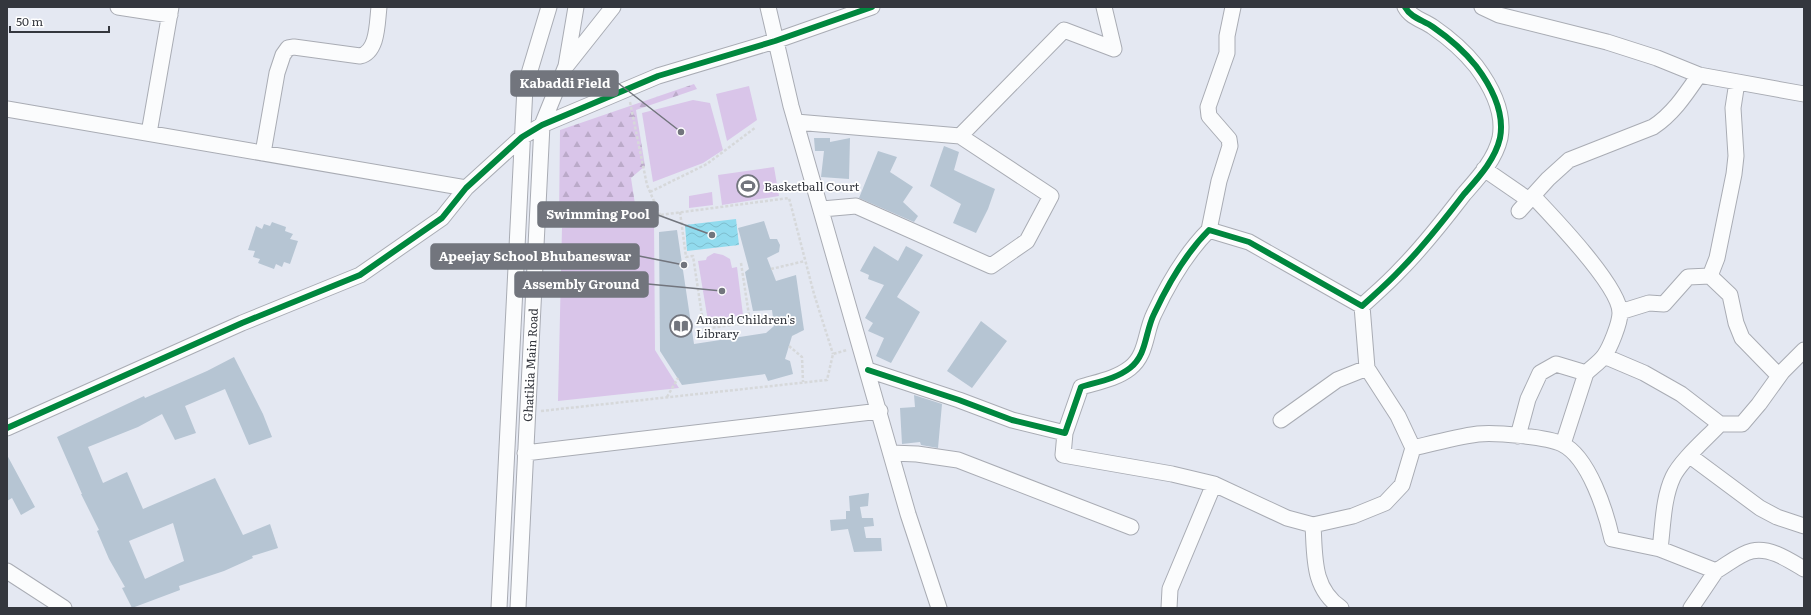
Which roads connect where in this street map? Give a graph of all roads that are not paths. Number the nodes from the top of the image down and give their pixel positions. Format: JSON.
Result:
{"nodes":[{"id":1,"x":118,"y":7,"type":"edge"},
{"id":2,"x":379,"y":7,"type":"edge"},
{"id":3,"x":549,"y":7,"type":"edge"},
{"id":4,"x":576,"y":7,"type":"edge"},
{"id":5,"x":613,"y":7,"type":"edge"},
{"id":6,"x":768,"y":7,"type":"edge"},
{"id":7,"x":872,"y":7,"type":"edge"},
{"id":8,"x":1104,"y":7,"type":"edge"},
{"id":9,"x":1233,"y":7,"type":"edge"},
{"id":10,"x":1405,"y":7,"type":"edge"},
{"id":11,"x":1482,"y":7,"type":"edge"},
{"id":12,"x":170,"y":11,"type":"edge"},
{"id":13,"x":775,"y":41,"type":"junction"},
{"id":14,"x":566,"y":66,"type":"junction"},
{"id":15,"x":1699,"y":75,"type":"junction"},
{"id":16,"x":1737,"y":82,"type":"junction"},
{"id":17,"x":1804,"y":94,"type":"edge"},
{"id":18,"x":7,"y":108,"type":"edge"},
{"id":19,"x":796,"y":122,"type":"junction"},
{"id":20,"x":542,"y":125,"type":"junction"},
{"id":21,"x":149,"y":133,"type":"junction"},
{"id":22,"x":960,"y":136,"type":"junction"},
{"id":23,"x":522,"y":137,"type":"junction"},
{"id":24,"x":263,"y":153,"type":"junction"},
{"id":25,"x":1484,"y":169,"type":"junction"},
{"id":26,"x":466,"y":188,"type":"junction"},
{"id":27,"x":1527,"y":202,"type":"junction"},
{"id":28,"x":822,"y":209,"type":"junction"},
{"id":29,"x":1209,"y":230,"type":"junction"},
{"id":30,"x":1710,"y":276,"type":"junction"},
{"id":31,"x":1362,"y":306,"type":"junction"},
{"id":32,"x":1620,"y":312,"type":"junction"},
{"id":33,"x":1804,"y":350,"type":"edge"},
{"id":34,"x":1604,"y":356,"type":"junction"},
{"id":35,"x":1367,"y":368,"type":"junction"},
{"id":36,"x":868,"y":370,"type":"junction"},
{"id":37,"x":1586,"y":373,"type":"junction"},
{"id":38,"x":1779,"y":376,"type":"junction"},
{"id":39,"x":880,"y":412,"type":"junction"},
{"id":40,"x":1281,"y":420,"type":"dead end"},
{"id":41,"x":1720,"y":424,"type":"junction"},
{"id":42,"x":7,"y":428,"type":"edge"},
{"id":43,"x":1065,"y":433,"type":"junction"},
{"id":44,"x":1518,"y":436,"type":"junction"},
{"id":45,"x":1564,"y":444,"type":"junction"},
{"id":46,"x":1413,"y":448,"type":"junction"},
{"id":47,"x":525,"y":453,"type":"junction"},
{"id":48,"x":891,"y":453,"type":"junction"},
{"id":49,"x":1690,"y":456,"type":"junction"},
{"id":50,"x":1214,"y":484,"type":"junction"},
{"id":51,"x":1313,"y":526,"type":"junction"},
{"id":52,"x":1804,"y":526,"type":"edge"},
{"id":53,"x":1130,"y":527,"type":"dead end"},
{"id":54,"x":1660,"y":549,"type":"junction"},
{"id":55,"x":1804,"y":569,"type":"edge"},
{"id":56,"x":7,"y":571,"type":"edge"},
{"id":57,"x":1716,"y":571,"type":"junction"},
{"id":58,"x":64,"y":608,"type":"edge"},
{"id":59,"x":499,"y":608,"type":"edge"},
{"id":60,"x":518,"y":608,"type":"edge"},
{"id":61,"x":939,"y":608,"type":"edge"},
{"id":62,"x":1169,"y":608,"type":"edge"},
{"id":63,"x":1341,"y":608,"type":"edge"},
{"id":64,"x":1691,"y":608,"type":"edge"}],
"edges":[{"from":1,"to":12,"type":"street"},
{"from":2,"to":24,"type":"street"},
{"from":3,"to":23,"type":"street","name":"Ghatikia Main Road"},
{"from":4,"to":14,"type":"street","name":"Ghatikia Main Road"},
{"from":5,"to":14,"type":"street"},
{"from":6,"to":13,"type":"street"},
{"from":7,"to":13,"type":"street"},
{"from":8,"to":22,"type":"street"},
{"from":9,"to":29,"type":"street"},
{"from":10,"to":25,"type":"street"},
{"from":11,"to":15,"type":"street"},
{"from":12,"to":21,"type":"street"},
{"from":13,"to":19,"type":"street"},
{"from":13,"to":20,"type":"street"},
{"from":14,"to":20,"type":"street","name":"Ghatikia Main Road"},
{"from":15,"to":16,"type":"street"},
{"from":15,"to":27,"type":"street"},
{"from":16,"to":17,"type":"street"},
{"from":16,"to":30,"type":"street"},
{"from":18,"to":21,"type":"street"},
{"from":19,"to":22,"type":"street"},
{"from":19,"to":28,"type":"street"},
{"from":20,"to":23,"type":"street"},
{"from":20,"to":47,"type":"street","name":"Ghatikia Main Road"},
{"from":21,"to":24,"type":"street"},
{"from":22,"to":28,"type":"street"},
{"from":23,"to":26,"type":"street"},
{"from":23,"to":59,"type":"street","name":"Ghatikia Main Road"},
{"from":24,"to":26,"type":"street"},
{"from":25,"to":27,"type":"street"},
{"from":25,"to":31,"type":"street"},
{"from":26,"to":42,"type":"street"},
{"from":27,"to":32,"type":"street"},
{"from":28,"to":36,"type":"street"},
{"from":29,"to":31,"type":"street"},
{"from":29,"to":43,"type":"street"},
{"from":30,"to":32,"type":"street"},
{"from":30,"to":38,"type":"street"},
{"from":31,"to":35,"type":"street"},
{"from":32,"to":34,"type":"street"},
{"from":33,"to":38,"type":"street"},
{"from":34,"to":37,"type":"street"},
{"from":34,"to":41,"type":"street"},
{"from":35,"to":40,"type":"street"},
{"from":35,"to":46,"type":"street"},
{"from":36,"to":39,"type":"street"},
{"from":36,"to":43,"type":"street"},
{"from":37,"to":44,"type":"street"},
{"from":37,"to":45,"type":"street"},
{"from":38,"to":41,"type":"street"},
{"from":39,"to":47,"type":"street"},
{"from":39,"to":48,"type":"street"},
{"from":41,"to":49,"type":"street"},
{"from":43,"to":50,"type":"street"},
{"from":44,"to":45,"type":"street"},
{"from":44,"to":46,"type":"street"},
{"from":45,"to":54,"type":"street"},
{"from":46,"to":51,"type":"street"},
{"from":47,"to":60,"type":"street","name":"Ghatikia Main Road"},
{"from":48,"to":53,"type":"street"},
{"from":48,"to":61,"type":"street"},
{"from":49,"to":52,"type":"street"},
{"from":49,"to":54,"type":"street"},
{"from":50,"to":51,"type":"street"},
{"from":50,"to":62,"type":"street"},
{"from":51,"to":63,"type":"street"},
{"from":54,"to":57,"type":"street"},
{"from":55,"to":57,"type":"street"},
{"from":56,"to":58,"type":"street"},
{"from":57,"to":64,"type":"street"}]}
